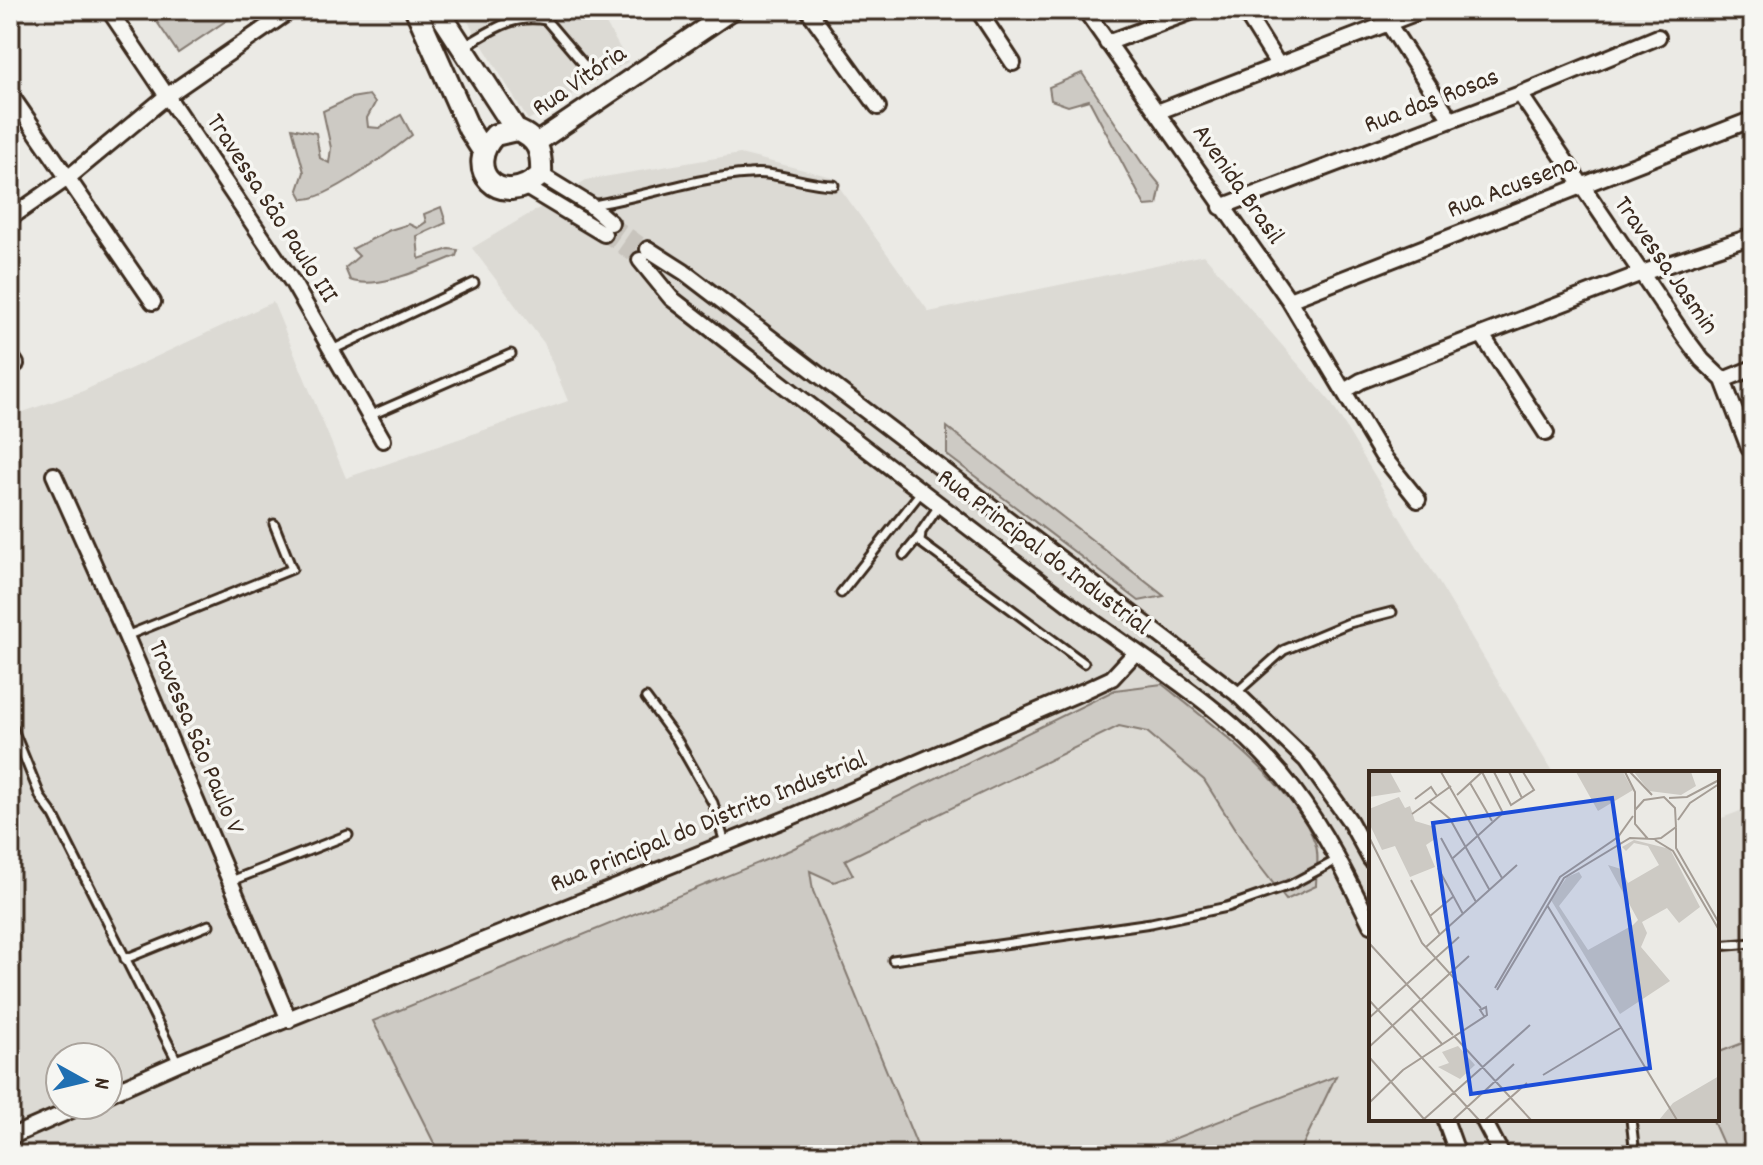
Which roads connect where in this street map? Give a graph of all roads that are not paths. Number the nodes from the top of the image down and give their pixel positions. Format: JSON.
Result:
{"nodes":[{"id":1,"x":109,"y":10,"type":"edge"},
{"id":2,"x":291,"y":10,"type":"edge"},
{"id":3,"x":416,"y":10,"type":"edge"},
{"id":4,"x":438,"y":10,"type":"edge"},
{"id":5,"x":732,"y":10,"type":"edge"},
{"id":6,"x":808,"y":10,"type":"edge"},
{"id":7,"x":978,"y":10,"type":"edge"},
{"id":8,"x":1085,"y":10,"type":"edge"},
{"id":9,"x":1196,"y":10,"type":"edge"},
{"id":10,"x":1244,"y":10,"type":"edge"},
{"id":11,"x":1423,"y":10,"type":"edge"},
{"id":12,"x":1388,"y":23,"type":"junction"},
{"id":13,"x":1658,"y":37,"type":"dead end"},
{"id":14,"x":1107,"y":43,"type":"junction"},
{"id":15,"x":462,"y":47,"type":"junction"},
{"id":16,"x":1013,"y":63,"type":"dead end"},
{"id":17,"x":1279,"y":66,"type":"junction"},
{"id":18,"x":592,"y":74,"type":"dead end"},
{"id":19,"x":10,"y":94,"type":"edge"},
{"id":20,"x":1520,"y":94,"type":"junction"},
{"id":21,"x":168,"y":95,"type":"junction"},
{"id":22,"x":878,"y":107,"type":"dead end"},
{"id":23,"x":1157,"y":112,"type":"junction"},
{"id":24,"x":1753,"y":119,"type":"edge"},
{"id":25,"x":1451,"y":120,"type":"junction"},
{"id":26,"x":516,"y":130,"type":"junction"},
{"id":27,"x":536,"y":143,"type":"junction"},
{"id":28,"x":483,"y":151,"type":"junction"},
{"id":29,"x":69,"y":177,"type":"junction"},
{"id":30,"x":533,"y":181,"type":"junction"},
{"id":31,"x":834,"y":185,"type":"dead end"},
{"id":32,"x":1581,"y":187,"type":"junction"},
{"id":33,"x":590,"y":205,"type":"junction"},
{"id":34,"x":1221,"y":207,"type":"junction"},
{"id":35,"x":10,"y":218,"type":"edge"},
{"id":36,"x":1753,"y":236,"type":"edge"},
{"id":37,"x":684,"y":272,"type":"junction"},
{"id":38,"x":1642,"y":273,"type":"junction"},
{"id":39,"x":474,"y":283,"type":"dead end"},
{"id":40,"x":671,"y":298,"type":"junction"},
{"id":41,"x":1289,"y":300,"type":"junction"},
{"id":42,"x":153,"y":302,"type":"dead end"},
{"id":43,"x":1482,"y":335,"type":"junction"},
{"id":44,"x":332,"y":350,"type":"junction"},
{"id":45,"x":511,"y":354,"type":"dead end"},
{"id":46,"x":1753,"y":368,"type":"edge"},
{"id":47,"x":1723,"y":380,"type":"junction"},
{"id":48,"x":1346,"y":390,"type":"junction"},
{"id":49,"x":369,"y":416,"type":"junction"},
{"id":50,"x":1546,"y":433,"type":"dead end"},
{"id":51,"x":383,"y":440,"type":"dead end"},
{"id":52,"x":1753,"y":451,"type":"edge"},
{"id":53,"x":54,"y":475,"type":"dead end"},
{"id":54,"x":921,"y":492,"type":"junction"},
{"id":55,"x":1418,"y":500,"type":"dead end"},
{"id":56,"x":939,"y":506,"type":"junction"},
{"id":57,"x":274,"y":524,"type":"dead end"},
{"id":58,"x":919,"y":537,"type":"junction"},
{"id":59,"x":904,"y":555,"type":"dead end"},
{"id":60,"x":841,"y":593,"type":"dead end"},
{"id":61,"x":1392,"y":612,"type":"dead end"},
{"id":62,"x":126,"y":636,"type":"junction"},
{"id":63,"x":1136,"y":652,"type":"junction"},
{"id":64,"x":1084,"y":663,"type":"dead end"},
{"id":65,"x":1236,"y":693,"type":"junction"},
{"id":66,"x":646,"y":698,"type":"dead end"},
{"id":67,"x":10,"y":722,"type":"edge"},
{"id":68,"x":348,"y":835,"type":"dead end"},
{"id":69,"x":1367,"y":842,"type":"edge"},
{"id":70,"x":725,"y":843,"type":"junction"},
{"id":71,"x":1339,"y":859,"type":"junction"},
{"id":72,"x":230,"y":881,"type":"junction"},
{"id":73,"x":1369,"y":921,"type":"edge"},
{"id":74,"x":209,"y":925,"type":"dead end"},
{"id":75,"x":1753,"y":943,"type":"edge"},
{"id":76,"x":1719,"y":946,"type":"edge"},
{"id":77,"x":125,"y":959,"type":"junction"},
{"id":78,"x":893,"y":960,"type":"dead end"},
{"id":79,"x":289,"y":1020,"type":"junction"},
{"id":80,"x":178,"y":1063,"type":"junction"},
{"id":81,"x":124,"y":1087,"type":"edge"},
{"id":82,"x":46,"y":1121,"type":"edge"},
{"id":83,"x":1446,"y":1121,"type":"edge"},
{"id":84,"x":1484,"y":1121,"type":"edge"},
{"id":85,"x":1631,"y":1121,"type":"edge"},
{"id":86,"x":10,"y":1137,"type":"edge"},
{"id":87,"x":1458,"y":1155,"type":"edge"},
{"id":88,"x":1502,"y":1155,"type":"edge"},
{"id":89,"x":1635,"y":1155,"type":"edge"}],
"edges":[{"from":1,"to":21,"type":"street","name":"Travessa São Paulo III"},
{"from":2,"to":21,"type":"street"},
{"from":3,"to":28,"type":"main road"},
{"from":4,"to":15,"type":"main road"},
{"from":5,"to":27,"type":"street","name":"Rua Vitória"},
{"from":6,"to":22,"type":"street"},
{"from":7,"to":16,"type":"street"},
{"from":8,"to":14,"type":"street","name":"Avenida Brasil"},
{"from":9,"to":14,"type":"street"},
{"from":10,"to":17,"type":"street"},
{"from":11,"to":12,"type":"street"},
{"from":12,"to":17,"type":"street"},
{"from":12,"to":25,"type":"street"},
{"from":13,"to":20,"type":"street","name":"Rua das Rosas"},
{"from":14,"to":23,"type":"street","name":"Avenida Brasil"},
{"from":15,"to":18,"type":"lane"},
{"from":15,"to":26,"type":"main road"},
{"from":17,"to":23,"type":"street"},
{"from":19,"to":29,"type":"street"},
{"from":20,"to":25,"type":"street","name":"Rua das Rosas"},
{"from":20,"to":32,"type":"street","name":"Travessa Jasmin"},
{"from":21,"to":29,"type":"street"},
{"from":21,"to":44,"type":"street","name":"Travessa São Paulo III"},
{"from":23,"to":34,"type":"street","name":"Avenida Brasil"},
{"from":24,"to":32,"type":"street","name":"Rua Acussena"},
{"from":25,"to":34,"type":"street","name":"Rua das Rosas"},
{"from":26,"to":27,"type":"main road"},
{"from":26,"to":28,"type":"main road"},
{"from":27,"to":30,"type":"main road"},
{"from":28,"to":30,"type":"main road"},
{"from":29,"to":35,"type":"street"},
{"from":29,"to":42,"type":"street"},
{"from":30,"to":33,"type":"street"},
{"from":30,"to":33,"type":"street"},
{"from":31,"to":33,"type":"lane"},
{"from":32,"to":38,"type":"street","name":"Travessa Jasmin"},
{"from":32,"to":41,"type":"street","name":"Rua Acussena"},
{"from":34,"to":41,"type":"street","name":"Avenida Brasil"},
{"from":36,"to":38,"type":"street"},
{"from":37,"to":40,"type":"street"},
{"from":37,"to":40,"type":"street","name":"Rua Principal do Industrial"},
{"from":37,"to":65,"type":"street","name":"Rua Principal do Industrial"},
{"from":38,"to":43,"type":"street"},
{"from":38,"to":47,"type":"street","name":"Travessa Jasmin"},
{"from":39,"to":44,"type":"lane"},
{"from":40,"to":54,"type":"street","name":"Rua Principal do Industrial"},
{"from":41,"to":48,"type":"street","name":"Avenida Brasil"},
{"from":43,"to":48,"type":"street"},
{"from":43,"to":50,"type":"street"},
{"from":44,"to":49,"type":"street","name":"Travessa São Paulo III"},
{"from":45,"to":49,"type":"lane"},
{"from":46,"to":47,"type":"street"},
{"from":47,"to":52,"type":"street"},
{"from":48,"to":55,"type":"street","name":"Avenida Brasil"},
{"from":49,"to":51,"type":"street","name":"Travessa São Paulo III"},
{"from":53,"to":62,"type":"street","name":"Travessa São Paulo V"},
{"from":54,"to":56,"type":"street","name":"Rua Principal do Industrial"},
{"from":54,"to":60,"type":"lane"},
{"from":56,"to":58,"type":"lane"},
{"from":56,"to":63,"type":"street","name":"Rua Principal do Industrial"},
{"from":57,"to":62,"type":"lane"},
{"from":58,"to":59,"type":"lane"},
{"from":58,"to":64,"type":"lane"},
{"from":61,"to":65,"type":"lane"},
{"from":62,"to":72,"type":"street","name":"Travessa São Paulo V"},
{"from":63,"to":70,"type":"street","name":"Rua Principal do Distrito Industrial"},
{"from":63,"to":71,"type":"street","name":"Rua Principal do Industrial"},
{"from":65,"to":69,"type":"street","name":"Rua Principal do Industrial"},
{"from":66,"to":70,"type":"lane"},
{"from":67,"to":77,"type":"lane"},
{"from":68,"to":72,"type":"lane"},
{"from":69,"to":71,"type":"street"},
{"from":70,"to":79,"type":"street","name":"Rua Principal do Distrito Industrial"},
{"from":71,"to":73,"type":"street","name":"Rua Principal do Industrial"},
{"from":71,"to":78,"type":"lane"},
{"from":72,"to":79,"type":"street","name":"Travessa São Paulo V"},
{"from":74,"to":77,"type":"lane"},
{"from":75,"to":76,"type":"lane"},
{"from":77,"to":80,"type":"lane"},
{"from":79,"to":80,"type":"street","name":"Rua Principal do Distrito Industrial"},
{"from":80,"to":81,"type":"street","name":"Rua Principal do Distrito Industrial"},
{"from":82,"to":86,"type":"street"},
{"from":83,"to":87,"type":"street"},
{"from":84,"to":88,"type":"street"},
{"from":85,"to":89,"type":"lane"}]}
